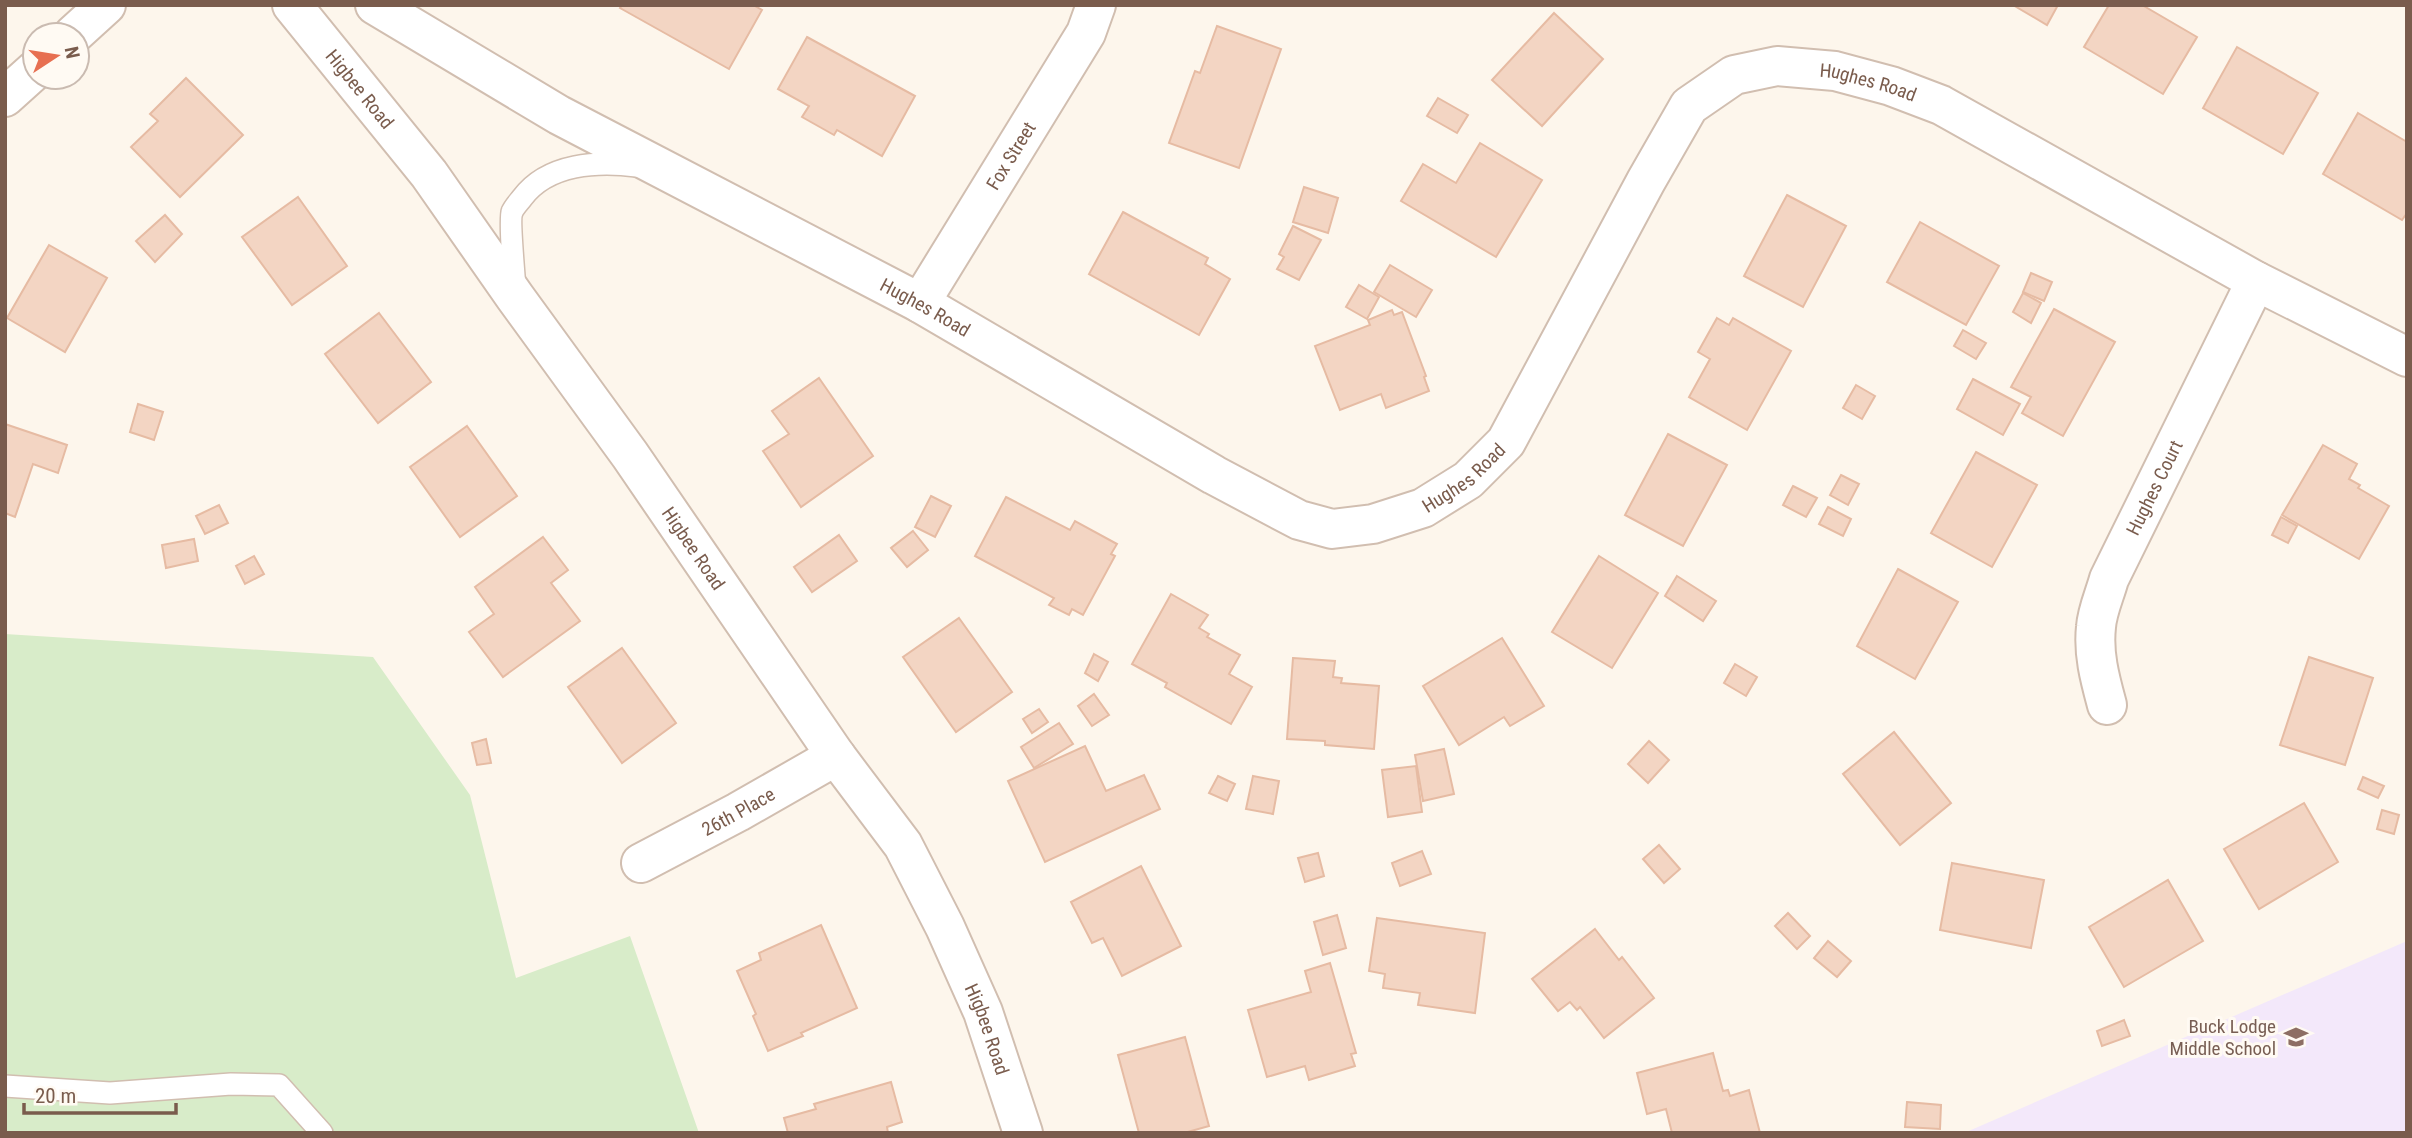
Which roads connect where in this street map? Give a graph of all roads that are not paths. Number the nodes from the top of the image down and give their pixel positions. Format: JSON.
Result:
{"nodes":[{"id":1,"x":106,"y":5,"type":"edge"},
{"id":2,"x":292,"y":5,"type":"edge"},
{"id":3,"x":375,"y":5,"type":"edge"},
{"id":4,"x":1096,"y":5,"type":"edge"},
{"id":5,"x":89,"y":21,"type":"edge"},
{"id":6,"x":21,"y":83,"type":"edge"},
{"id":7,"x":5,"y":97,"type":"edge"},
{"id":8,"x":662,"y":170,"type":"junction"},
{"id":9,"x":2256,"y":281,"type":"junction"},
{"id":10,"x":515,"y":297,"type":"junction"},
{"id":11,"x":920,"y":303,"type":"junction"},
{"id":12,"x":2407,"y":357,"type":"edge"},
{"id":13,"x":2107,"y":705,"type":"dead end"},
{"id":14,"x":836,"y":756,"type":"junction"},
{"id":15,"x":641,"y":863,"type":"dead end"},
{"id":16,"x":5,"y":1086,"type":"edge"},
{"id":17,"x":322,"y":1133,"type":"edge"},
{"id":18,"x":1023,"y":1133,"type":"edge"}],
"edges":[{"from":1,"to":5,"type":"street"},
{"from":2,"to":10,"type":"street","name":"Higbee Road"},
{"from":3,"to":8,"type":"street","name":"Hughes Road"},
{"from":4,"to":11,"type":"street","name":"Fox Street"},
{"from":6,"to":7,"type":"street"},
{"from":8,"to":10,"type":"lane"},
{"from":8,"to":11,"type":"street","name":"Hughes Road"},
{"from":9,"to":11,"type":"street","name":"Hughes Road"},
{"from":9,"to":12,"type":"street","name":"Hughes Road"},
{"from":9,"to":13,"type":"street","name":"Hughes Court"},
{"from":10,"to":14,"type":"street","name":"Higbee Road"},
{"from":14,"to":15,"type":"street","name":"26th Place"},
{"from":14,"to":18,"type":"street","name":"Higbee Road"},
{"from":16,"to":17,"type":"lane"}]}
